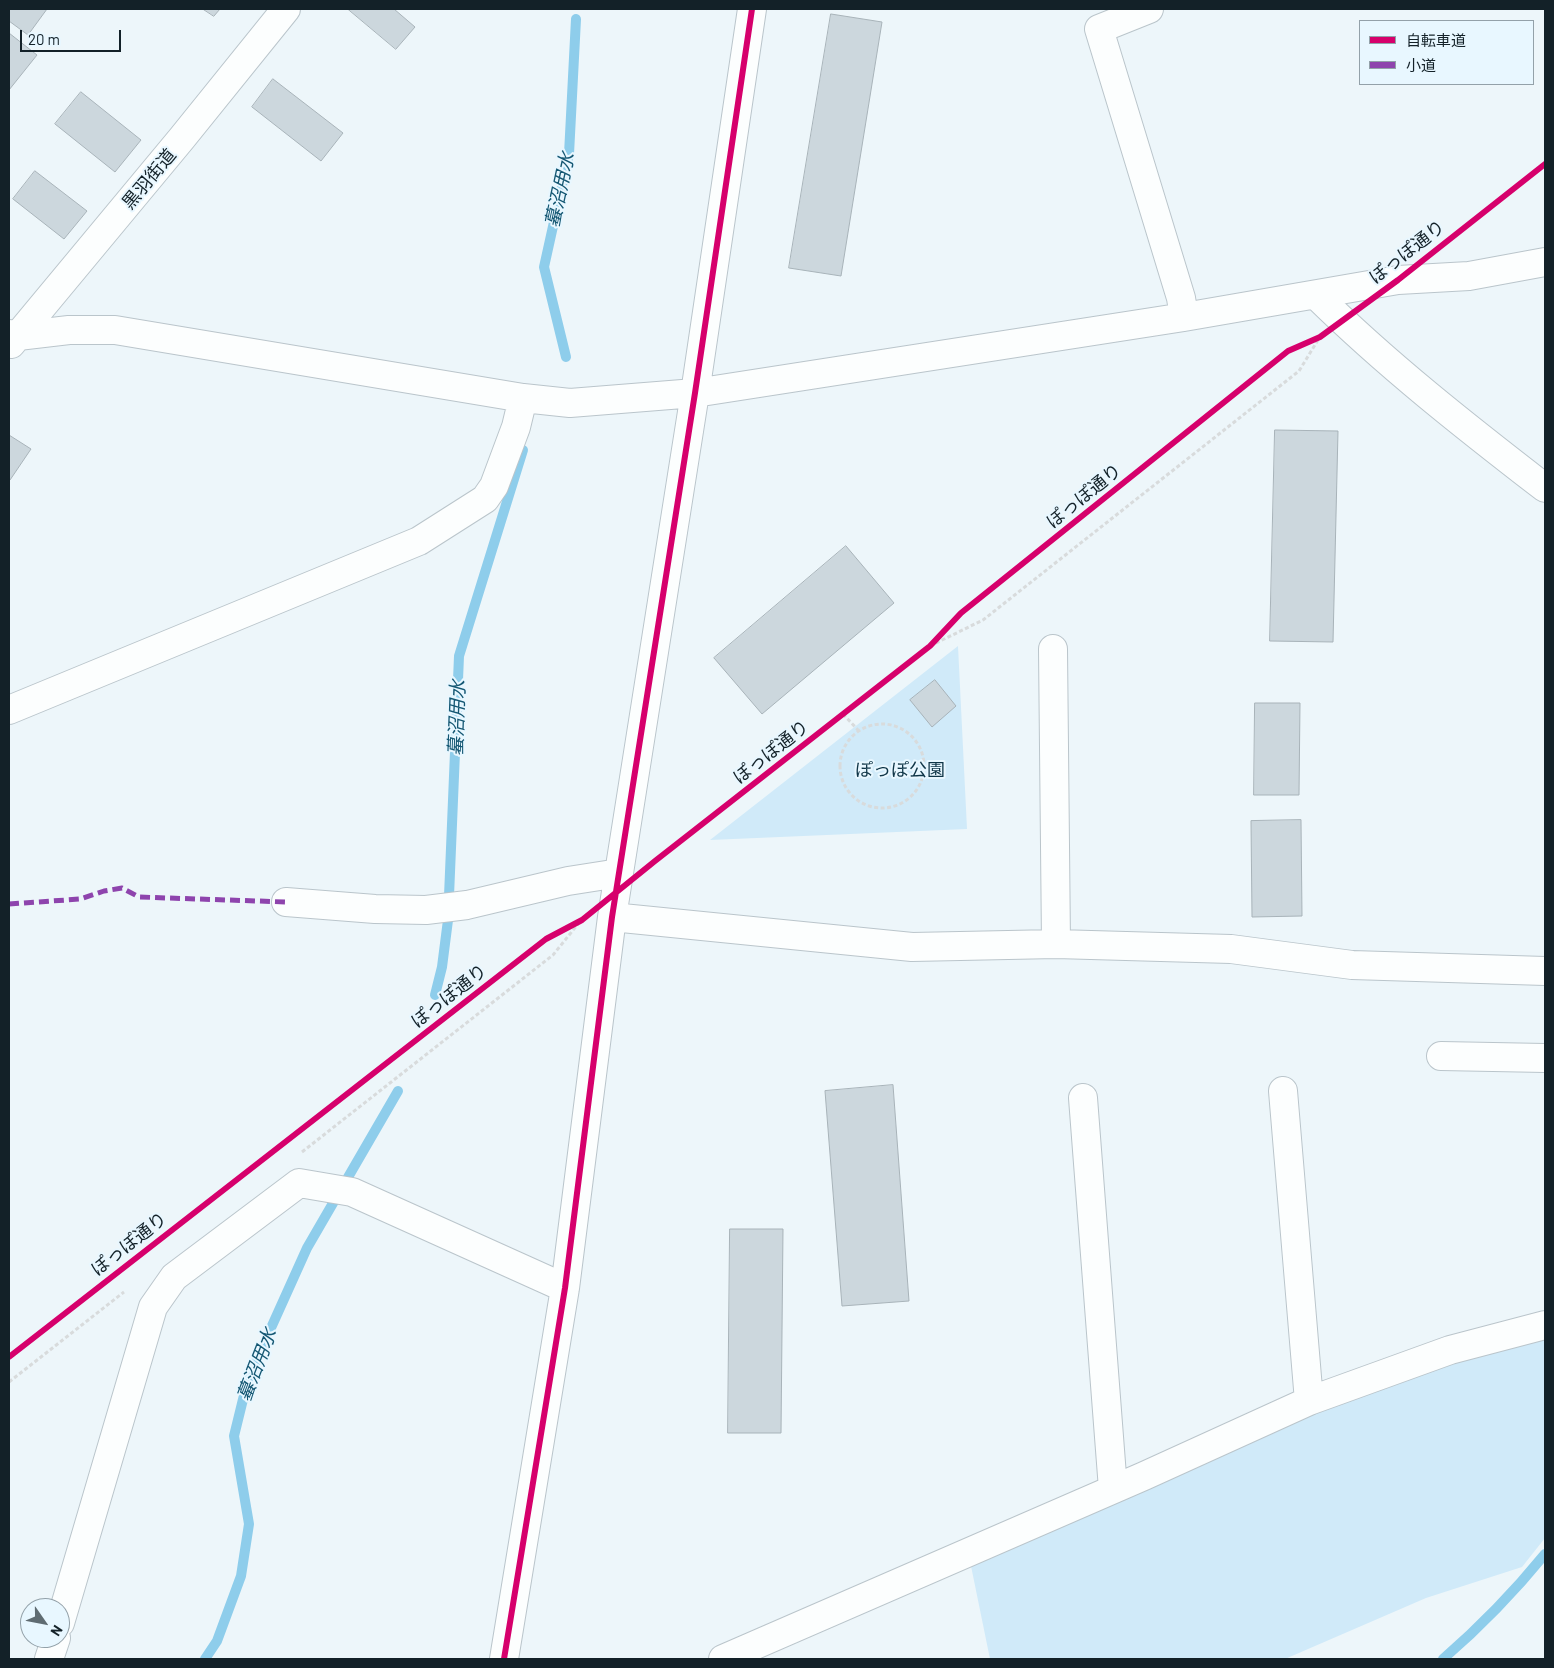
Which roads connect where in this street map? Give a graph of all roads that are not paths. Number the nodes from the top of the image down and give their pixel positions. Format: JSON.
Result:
{"nodes":[{"id":1,"x":286,"y":9,"type":"edge"},
{"id":2,"x":752,"y":9,"type":"edge"},
{"id":3,"x":1149,"y":9,"type":"edge"},
{"id":4,"x":1545,"y":262,"type":"edge"},
{"id":5,"x":1316,"y":295,"type":"junction"},
{"id":6,"x":1184,"y":317,"type":"junction"},
{"id":7,"x":12,"y":339,"type":"edge"},
{"id":8,"x":695,"y":393,"type":"junction"},
{"id":9,"x":523,"y":398,"type":"junction"},
{"id":10,"x":1545,"y":488,"type":"edge"},
{"id":11,"x":1053,"y":649,"type":"dead end"},
{"id":12,"x":9,"y":710,"type":"edge"},
{"id":13,"x":616,"y":895,"type":"junction"},
{"id":14,"x":286,"y":902,"type":"dead end"},
{"id":15,"x":1056,"y":944,"type":"junction"},
{"id":16,"x":1545,"y":971,"type":"edge"},
{"id":17,"x":1441,"y":1056,"type":"dead end"},
{"id":18,"x":1545,"y":1058,"type":"edge"},
{"id":19,"x":1284,"y":1091,"type":"dead end"},
{"id":20,"x":1083,"y":1098,"type":"dead end"},
{"id":21,"x":565,"y":1288,"type":"junction"},
{"id":22,"x":1545,"y":1325,"type":"edge"},
{"id":23,"x":1309,"y":1401,"type":"junction"},
{"id":24,"x":1113,"y":1489,"type":"junction"},
{"id":25,"x":67,"y":1598,"type":"edge"},
{"id":26,"x":504,"y":1659,"type":"edge"},
{"id":27,"x":724,"y":1659,"type":"edge"}],
"edges":[{"from":1,"to":7,"type":"street","name":"黒羽街道"},
{"from":2,"to":8,"type":"street"},
{"from":3,"to":6,"type":"street"},
{"from":4,"to":5,"type":"street"},
{"from":5,"to":6,"type":"street"},
{"from":5,"to":10,"type":"street"},
{"from":6,"to":8,"type":"street"},
{"from":7,"to":9,"type":"street"},
{"from":8,"to":9,"type":"street"},
{"from":8,"to":13,"type":"street"},
{"from":9,"to":12,"type":"street"},
{"from":11,"to":15,"type":"street"},
{"from":13,"to":14,"type":"street"},
{"from":13,"to":15,"type":"street"},
{"from":13,"to":21,"type":"street"},
{"from":15,"to":16,"type":"street"},
{"from":17,"to":18,"type":"street"},
{"from":19,"to":23,"type":"street"},
{"from":20,"to":24,"type":"street"},
{"from":21,"to":25,"type":"street"},
{"from":21,"to":26,"type":"street"},
{"from":22,"to":23,"type":"street"},
{"from":23,"to":24,"type":"street"},
{"from":24,"to":27,"type":"street"}]}
